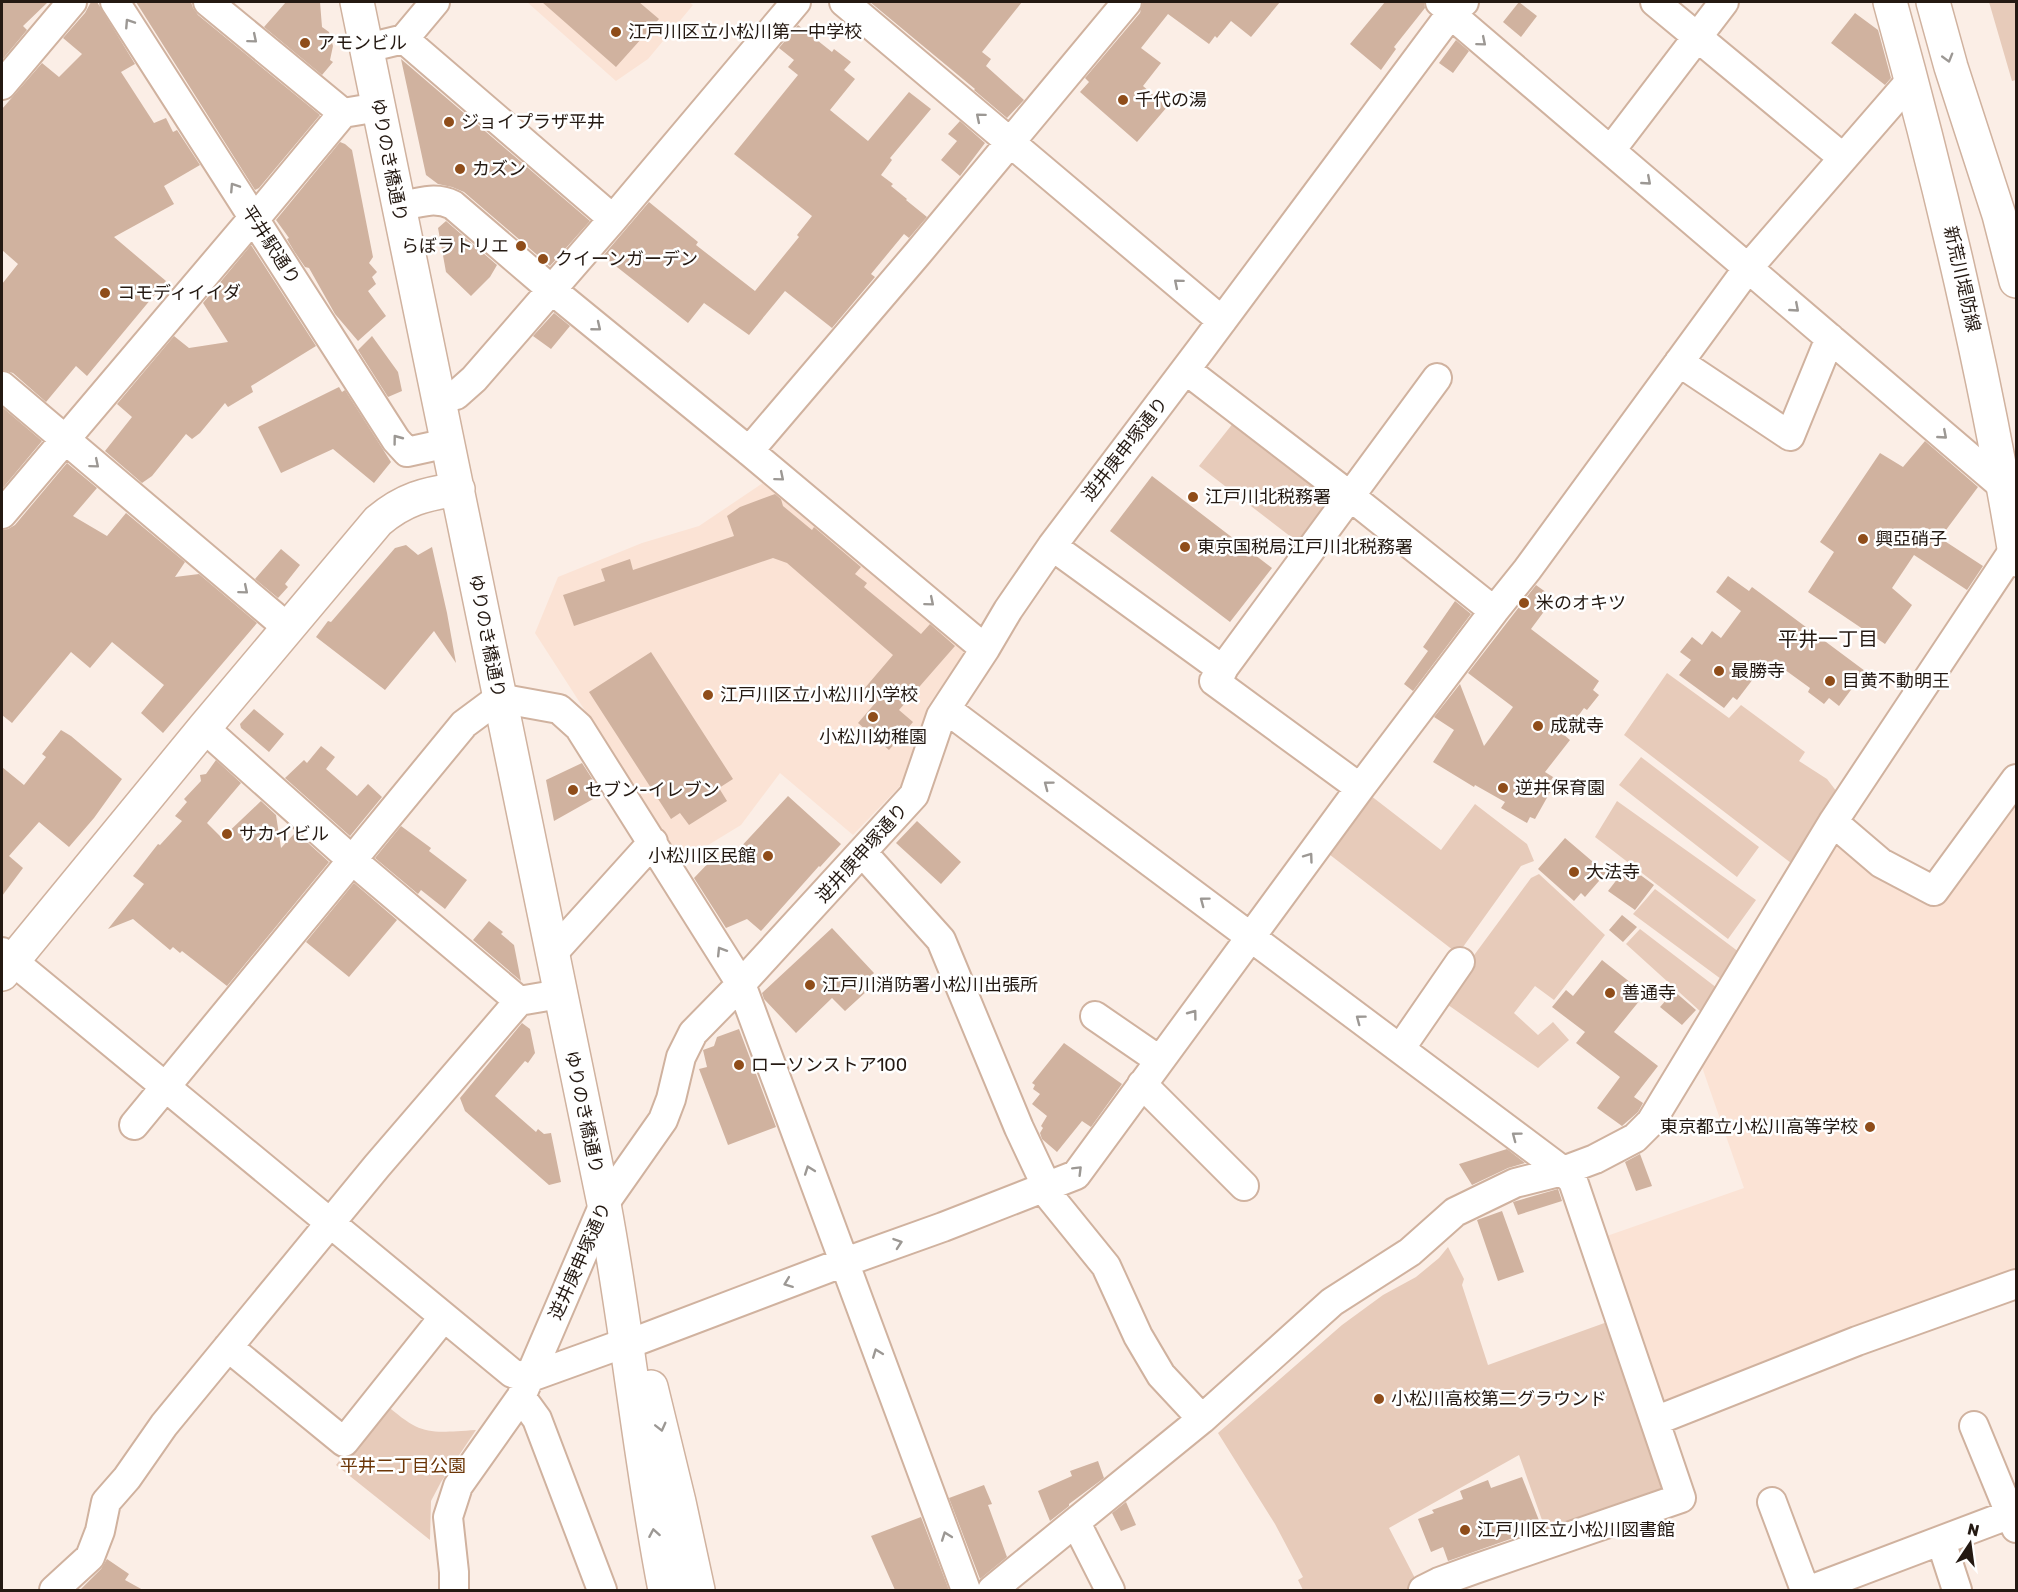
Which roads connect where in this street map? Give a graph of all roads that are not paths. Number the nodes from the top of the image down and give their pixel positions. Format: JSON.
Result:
{"nodes":[{"id":1,"x":72,"y":2,"type":"edge"},
{"id":2,"x":115,"y":2,"type":"edge"},
{"id":3,"x":208,"y":2,"type":"edge"},
{"id":4,"x":357,"y":2,"type":"edge"},
{"id":5,"x":435,"y":2,"type":"edge"},
{"id":6,"x":796,"y":2,"type":"edge"},
{"id":7,"x":844,"y":2,"type":"edge"},
{"id":8,"x":1127,"y":2,"type":"edge"},
{"id":9,"x":1655,"y":2,"type":"edge"},
{"id":10,"x":1724,"y":2,"type":"edge"},
{"id":11,"x":1890,"y":2,"type":"edge"},
{"id":12,"x":1933,"y":2,"type":"edge"},
{"id":13,"x":1452,"y":5,"type":"edge"},
{"id":14,"x":1697,"y":37,"type":"junction"},
{"id":15,"x":404,"y":39,"type":"junction"},
{"id":16,"x":367,"y":48,"type":"junction"},
{"id":17,"x":1911,"y":79,"type":"junction"},
{"id":18,"x":2,"y":85,"type":"edge"},
{"id":19,"x":379,"y":106,"type":"junction"},
{"id":20,"x":343,"y":113,"type":"junction"},
{"id":21,"x":1009,"y":142,"type":"junction"},
{"id":22,"x":1611,"y":150,"type":"junction"},
{"id":23,"x":1842,"y":158,"type":"junction"},
{"id":24,"x":399,"y":207,"type":"junction"},
{"id":25,"x":254,"y":219,"type":"junction"},
{"id":26,"x":613,"y":219,"type":"junction"},
{"id":27,"x":1748,"y":268,"type":"junction"},
{"id":28,"x":2016,"y":281,"type":"edge"},
{"id":29,"x":552,"y":290,"type":"junction"},
{"id":30,"x":1222,"y":321,"type":"junction"},
{"id":31,"x":1830,"y":338,"type":"junction"},
{"id":32,"x":1679,"y":362,"type":"junction"},
{"id":33,"x":1186,"y":370,"type":"junction"},
{"id":34,"x":1437,"y":378,"type":"dead end"},
{"id":35,"x":2,"y":386,"type":"edge"},
{"id":36,"x":437,"y":399,"type":"junction"},
{"id":37,"x":65,"y":439,"type":"junction"},
{"id":38,"x":448,"y":443,"type":"junction"},
{"id":39,"x":749,"y":451,"type":"junction"},
{"id":40,"x":2004,"y":487,"type":"junction"},
{"id":41,"x":458,"y":489,"type":"junction"},
{"id":42,"x":1350,"y":496,"type":"junction"},
{"id":43,"x":2,"y":514,"type":"edge"},
{"id":44,"x":1052,"y":546,"type":"junction"},
{"id":45,"x":2016,"y":554,"type":"edge"},
{"id":46,"x":1494,"y":611,"type":"junction"},
{"id":47,"x":288,"y":628,"type":"junction"},
{"id":48,"x":985,"y":649,"type":"junction"},
{"id":49,"x":1223,"y":670,"type":"junction"},
{"id":50,"x":500,"y":698,"type":"junction"},
{"id":51,"x":946,"y":709,"type":"junction"},
{"id":52,"x":204,"y":728,"type":"junction"},
{"id":53,"x":2016,"y":779,"type":"edge"},
{"id":54,"x":1360,"y":788,"type":"junction"},
{"id":55,"x":1833,"y":822,"type":"junction"},
{"id":56,"x":653,"y":842,"type":"junction"},
{"id":57,"x":862,"y":852,"type":"junction"},
{"id":58,"x":352,"y":860,"type":"junction"},
{"id":59,"x":1251,"y":936,"type":"junction"},
{"id":60,"x":552,"y":954,"type":"junction"},
{"id":61,"x":1460,"y":962,"type":"dead end"},
{"id":62,"x":5,"y":963,"type":"edge"},
{"id":63,"x":741,"y":984,"type":"junction"},
{"id":64,"x":560,"y":994,"type":"junction"},
{"id":65,"x":519,"y":1001,"type":"junction"},
{"id":66,"x":1095,"y":1016,"type":"dead end"},
{"id":67,"x":1400,"y":1049,"type":"junction"},
{"id":68,"x":1159,"y":1060,"type":"junction"},
{"id":69,"x":1142,"y":1084,"type":"junction"},
{"id":70,"x":166,"y":1087,"type":"junction"},
{"id":71,"x":134,"y":1125,"type":"dead end"},
{"id":72,"x":1563,"y":1171,"type":"junction"},
{"id":73,"x":1244,"y":1186,"type":"dead end"},
{"id":74,"x":1044,"y":1187,"type":"junction"},
{"id":75,"x":604,"y":1204,"type":"junction"},
{"id":76,"x":328,"y":1223,"type":"junction"},
{"id":77,"x":843,"y":1262,"type":"junction"},
{"id":78,"x":2016,"y":1284,"type":"edge"},
{"id":79,"x":444,"y":1318,"type":"junction"},
{"id":80,"x":632,"y":1341,"type":"junction"},
{"id":81,"x":228,"y":1347,"type":"junction"},
{"id":82,"x":525,"y":1388,"type":"junction"},
{"id":83,"x":1202,"y":1419,"type":"junction"},
{"id":84,"x":1655,"y":1421,"type":"junction"},
{"id":85,"x":1974,"y":1426,"type":"dead end"},
{"id":86,"x":1772,"y":1502,"type":"dead end"},
{"id":87,"x":2015,"y":1518,"type":"edge"},
{"id":88,"x":1076,"y":1523,"type":"junction"},
{"id":89,"x":1941,"y":1541,"type":"junction"},
{"id":90,"x":1479,"y":1580,"type":"edge"},
{"id":91,"x":54,"y":1590,"type":"edge"},
{"id":92,"x":454,"y":1590,"type":"edge"},
{"id":93,"x":602,"y":1590,"type":"edge"},
{"id":94,"x":665,"y":1590,"type":"edge"},
{"id":95,"x":698,"y":1590,"type":"edge"},
{"id":96,"x":966,"y":1590,"type":"edge"},
{"id":97,"x":992,"y":1590,"type":"edge"},
{"id":98,"x":1110,"y":1590,"type":"edge"},
{"id":99,"x":1423,"y":1590,"type":"edge"},
{"id":100,"x":1805,"y":1590,"type":"edge"},
{"id":101,"x":1810,"y":1590,"type":"edge"},
{"id":102,"x":1957,"y":1590,"type":"edge"}],
"edges":[{"from":1,"to":18,"type":"street"},
{"from":25,"to":2,"type":"street","name":"平井駅通り","one_way":true},
{"from":3,"to":20,"type":"street","one_way":true},
{"from":4,"to":16,"type":"main road","name":"ゆりのき橋通り"},
{"from":5,"to":15,"type":"street"},
{"from":6,"to":26,"type":"street"},
{"from":21,"to":7,"type":"street","one_way":true},
{"from":8,"to":21,"type":"street"},
{"from":9,"to":14,"type":"street"},
{"from":10,"to":14,"type":"street"},
{"from":11,"to":17,"type":"main road","name":"新荒川堤防線"},
{"from":12,"to":28,"type":"main road","one_way":true},
{"from":13,"to":22,"type":"street","one_way":true},
{"from":13,"to":30,"type":"street","name":"逆井庚申塚通り"},
{"from":14,"to":22,"type":"street"},
{"from":14,"to":23,"type":"street"},
{"from":15,"to":16,"type":"street"},
{"from":15,"to":26,"type":"street"},
{"from":16,"to":19,"type":"main road","name":"ゆりのき橋通り"},
{"from":17,"to":23,"type":"street"},
{"from":17,"to":40,"type":"main road","name":"新荒川堤防線"},
{"from":19,"to":20,"type":"street"},
{"from":19,"to":24,"type":"main road","name":"ゆりのき橋通り"},
{"from":20,"to":25,"type":"street"},
{"from":30,"to":21,"type":"street","one_way":true},
{"from":21,"to":39,"type":"street"},
{"from":22,"to":27,"type":"street","one_way":true},
{"from":23,"to":27,"type":"street"},
{"from":24,"to":29,"type":"street"},
{"from":24,"to":36,"type":"main road","name":"ゆりのき橋通り"},
{"from":25,"to":37,"type":"street"},
{"from":38,"to":25,"type":"street","name":"平井駅通り","one_way":true},
{"from":26,"to":29,"type":"street"},
{"from":27,"to":31,"type":"street","one_way":true},
{"from":27,"to":32,"type":"street"},
{"from":29,"to":36,"type":"street"},
{"from":29,"to":39,"type":"street","one_way":true},
{"from":30,"to":33,"type":"street","name":"逆井庚申塚通り"},
{"from":31,"to":32,"type":"street"},
{"from":31,"to":40,"type":"street","one_way":true},
{"from":32,"to":46,"type":"street"},
{"from":33,"to":42,"type":"street"},
{"from":33,"to":44,"type":"street","name":"逆井庚申塚通り"},
{"from":34,"to":42,"type":"street"},
{"from":35,"to":37,"type":"street"},
{"from":36,"to":38,"type":"main road","name":"ゆりのき橋通り"},
{"from":37,"to":43,"type":"street"},
{"from":37,"to":47,"type":"street","one_way":true},
{"from":38,"to":41,"type":"main road","name":"ゆりのき橋通り"},
{"from":39,"to":48,"type":"street","one_way":true},
{"from":40,"to":45,"type":"main road","name":"新荒川堤防線"},
{"from":41,"to":47,"type":"main road"},
{"from":41,"to":50,"type":"main road","name":"ゆりのき橋通り"},
{"from":42,"to":46,"type":"street"},
{"from":42,"to":49,"type":"street"},
{"from":44,"to":48,"type":"street","name":"逆井庚申塚通り"},
{"from":44,"to":49,"type":"street"},
{"from":45,"to":55,"type":"street"},
{"from":46,"to":54,"type":"street"},
{"from":47,"to":52,"type":"main road"},
{"from":48,"to":51,"type":"street","name":"逆井庚申塚通り"},
{"from":49,"to":54,"type":"street"},
{"from":50,"to":56,"type":"street"},
{"from":50,"to":58,"type":"street"},
{"from":50,"to":60,"type":"main road","name":"ゆりのき橋通り"},
{"from":51,"to":57,"type":"street","name":"逆井庚申塚通り"},
{"from":59,"to":51,"type":"street","one_way":true},
{"from":52,"to":58,"type":"street"},
{"from":52,"to":62,"type":"main road"},
{"from":53,"to":55,"type":"street"},
{"from":59,"to":54,"type":"street","one_way":true},
{"from":55,"to":72,"type":"street"},
{"from":56,"to":60,"type":"street"},
{"from":63,"to":56,"type":"street","one_way":true},
{"from":57,"to":63,"type":"street","name":"逆井庚申塚通り"},
{"from":57,"to":74,"type":"street"},
{"from":58,"to":65,"type":"street"},
{"from":58,"to":70,"type":"street"},
{"from":67,"to":59,"type":"street","one_way":true},
{"from":68,"to":59,"type":"street","one_way":true},
{"from":60,"to":64,"type":"main road","name":"ゆりのき橋通り"},
{"from":61,"to":67,"type":"street"},
{"from":62,"to":70,"type":"street"},
{"from":63,"to":75,"type":"street","name":"逆井庚申塚通り"},
{"from":77,"to":63,"type":"street","one_way":true},
{"from":64,"to":65,"type":"street"},
{"from":64,"to":75,"type":"main road","name":"ゆりのき橋通り"},
{"from":65,"to":76,"type":"street"},
{"from":66,"to":68,"type":"street"},
{"from":72,"to":67,"type":"street","one_way":true},
{"from":68,"to":69,"type":"street"},
{"from":69,"to":73,"type":"street"},
{"from":74,"to":69,"type":"street","one_way":true},
{"from":70,"to":71,"type":"street"},
{"from":70,"to":76,"type":"street"},
{"from":72,"to":83,"type":"street"},
{"from":72,"to":84,"type":"street"},
{"from":77,"to":74,"type":"street","one_way":true},
{"from":74,"to":83,"type":"street"},
{"from":75,"to":80,"type":"main road","name":"ゆりのき橋通り"},
{"from":75,"to":82,"type":"street","name":"逆井庚申塚通り"},
{"from":76,"to":79,"type":"street"},
{"from":76,"to":81,"type":"street"},
{"from":77,"to":80,"type":"street","one_way":true},
{"from":96,"to":77,"type":"street","one_way":true},
{"from":78,"to":84,"type":"street"},
{"from":79,"to":81,"type":"street"},
{"from":79,"to":82,"type":"street"},
{"from":80,"to":82,"type":"street"},
{"from":94,"to":80,"type":"main road","name":"ゆりのき橋通り","one_way":true},
{"from":80,"to":95,"type":"main road","name":"ゆりのき橋通り","one_way":true},
{"from":81,"to":91,"type":"street"},
{"from":82,"to":92,"type":"street","name":"逆井庚申塚通り"},
{"from":82,"to":93,"type":"street"},
{"from":83,"to":88,"type":"street"},
{"from":84,"to":90,"type":"street"},
{"from":85,"to":87,"type":"street"},
{"from":86,"to":100,"type":"street"},
{"from":87,"to":89,"type":"street"},
{"from":88,"to":97,"type":"street"},
{"from":88,"to":98,"type":"street"},
{"from":89,"to":101,"type":"street"},
{"from":89,"to":102,"type":"street"},
{"from":90,"to":99,"type":"street"}]}
